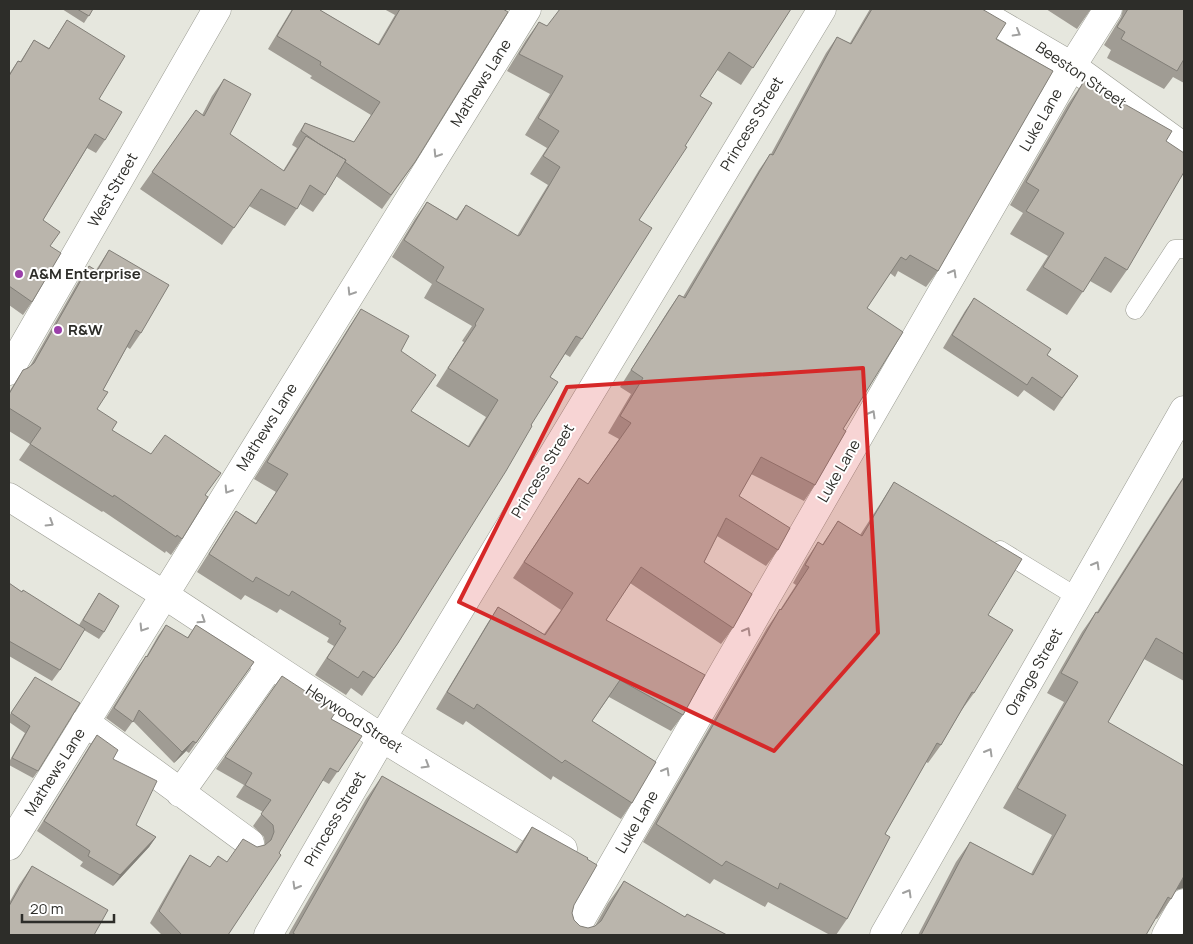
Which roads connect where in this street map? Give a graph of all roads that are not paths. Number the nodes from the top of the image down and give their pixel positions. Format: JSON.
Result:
{"nodes":[{"id":1,"x":217,"y":9,"type":"edge"},
{"id":2,"x":527,"y":9,"type":"edge"},
{"id":3,"x":822,"y":9,"type":"edge"},
{"id":4,"x":974,"y":9,"type":"edge"},
{"id":5,"x":1108,"y":9,"type":"edge"},
{"id":6,"x":1072,"y":66,"type":"junction"},
{"id":7,"x":1184,"y":147,"type":"edge"},
{"id":8,"x":1184,"y":249,"type":"edge"},
{"id":9,"x":1135,"y":310,"type":"dead end"},
{"id":10,"x":9,"y":371,"type":"edge"},
{"id":11,"x":1184,"y":410,"type":"edge"},
{"id":12,"x":9,"y":497,"type":"edge"},
{"id":13,"x":984,"y":540,"type":"edge"},
{"id":14,"x":163,"y":594,"type":"junction"},
{"id":15,"x":1077,"y":597,"type":"junction"},
{"id":16,"x":272,"y":665,"type":"junction"},
{"id":17,"x":85,"y":722,"type":"junction"},
{"id":18,"x":382,"y":738,"type":"junction"},
{"id":19,"x":180,"y":793,"type":"junction"},
{"id":20,"x":250,"y":843,"type":"edge"},
{"id":21,"x":9,"y":846,"type":"edge"},
{"id":22,"x":592,"y":867,"type":"junction"},
{"id":23,"x":630,"y":890,"type":"edge"},
{"id":24,"x":1184,"y":903,"type":"edge"},
{"id":25,"x":268,"y":935,"type":"edge"},
{"id":26,"x":572,"y":935,"type":"edge"},
{"id":27,"x":884,"y":935,"type":"edge"},
{"id":28,"x":1166,"y":935,"type":"edge"}],
"edges":[{"from":1,"to":10,"type":"street","name":"West Street"},
{"from":2,"to":14,"type":"street","name":"Mathews Lane","one_way":true},
{"from":3,"to":18,"type":"street","name":"Princess Street"},
{"from":4,"to":6,"type":"street","name":"Beeston Street","one_way":true},
{"from":5,"to":6,"type":"street","name":"Luke Lane"},
{"from":6,"to":7,"type":"street","name":"Beeston Street"},
{"from":22,"to":6,"type":"street","name":"Luke Lane","one_way":true},
{"from":8,"to":9,"type":"lane"},
{"from":15,"to":11,"type":"street","name":"Orange Street","one_way":true},
{"from":12,"to":14,"type":"street","name":"Heywood Street","one_way":true},
{"from":13,"to":15,"type":"lane"},
{"from":14,"to":16,"type":"street","name":"Heywood Street","one_way":true},
{"from":14,"to":17,"type":"street","name":"Mathews Lane","one_way":true},
{"from":27,"to":15,"type":"street","name":"Orange Street","one_way":true},
{"from":16,"to":18,"type":"street","name":"Heywood Street"},
{"from":16,"to":19,"type":"street"},
{"from":17,"to":19,"type":"street"},
{"from":17,"to":21,"type":"street","name":"Mathews Lane"},
{"from":18,"to":22,"type":"street","name":"Heywood Street","one_way":true},
{"from":18,"to":25,"type":"street","name":"Princess Street","one_way":true},
{"from":19,"to":20,"type":"street"},
{"from":22,"to":23,"type":"street","name":"Heywood Street"},
{"from":22,"to":26,"type":"street","name":"Luke Lane"},
{"from":24,"to":28,"type":"street"}]}
